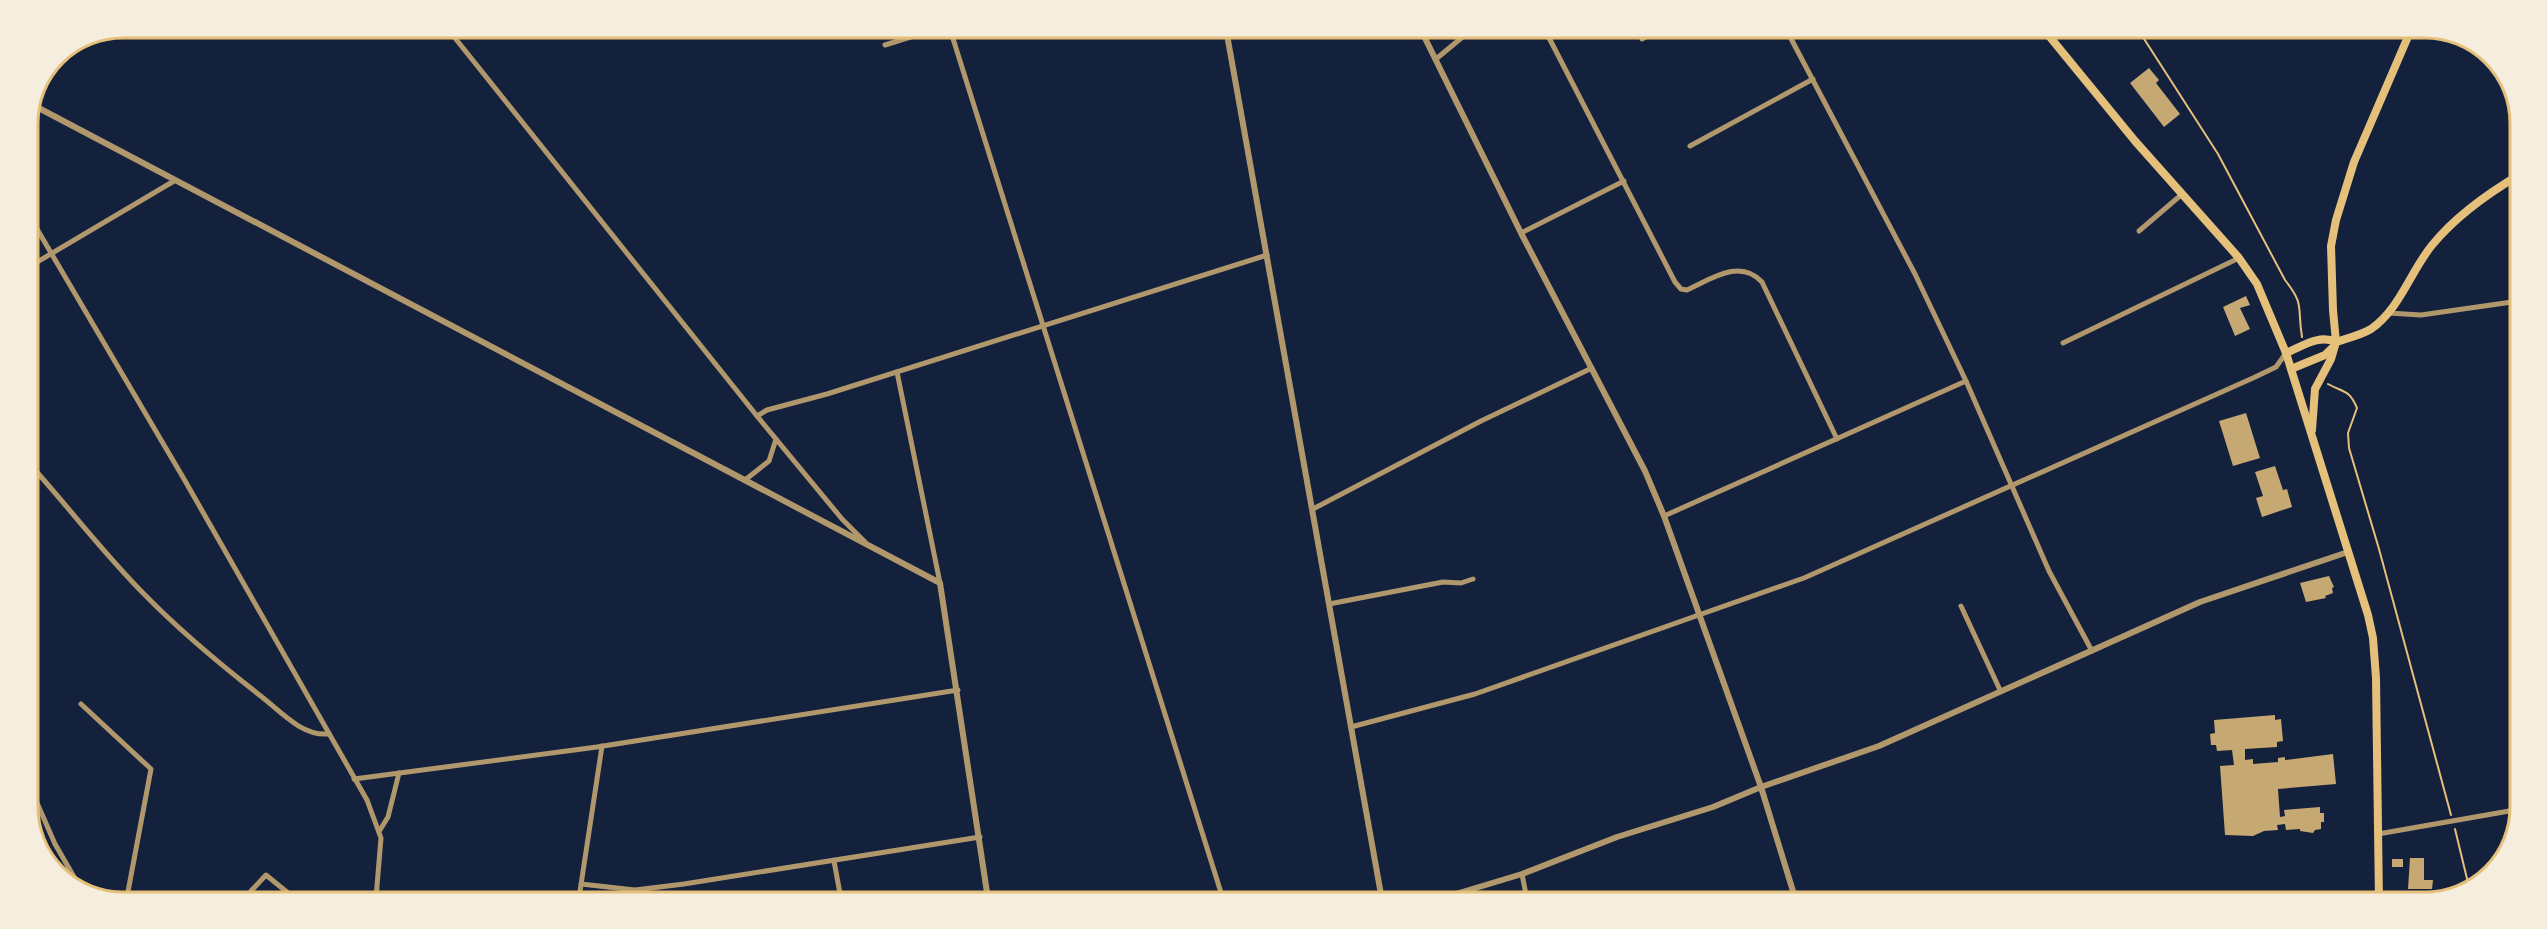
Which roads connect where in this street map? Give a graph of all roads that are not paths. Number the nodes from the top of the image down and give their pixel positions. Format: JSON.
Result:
{"nodes":[{"id":1,"x":455,"y":38,"type":"edge"},
{"id":2,"x":907,"y":38,"type":"edge"},
{"id":3,"x":953,"y":38,"type":"edge"},
{"id":4,"x":1228,"y":38,"type":"edge"},
{"id":5,"x":1425,"y":38,"type":"edge"},
{"id":6,"x":1461,"y":38,"type":"edge"},
{"id":7,"x":1549,"y":38,"type":"edge"},
{"id":8,"x":1791,"y":38,"type":"edge"},
{"id":9,"x":2051,"y":38,"type":"edge"},
{"id":10,"x":2406,"y":38,"type":"edge"},
{"id":11,"x":885,"y":45,"type":"dead end"},
{"id":12,"x":1436,"y":59,"type":"junction"},
{"id":13,"x":1813,"y":79,"type":"junction"},
{"id":14,"x":39,"y":108,"type":"edge"},
{"id":15,"x":1690,"y":146,"type":"dead end"},
{"id":16,"x":174,"y":181,"type":"junction"},
{"id":17,"x":1624,"y":181,"type":"junction"},
{"id":18,"x":2509,"y":182,"type":"edge"},
{"id":19,"x":2181,"y":195,"type":"junction"},
{"id":20,"x":38,"y":231,"type":"edge"},
{"id":21,"x":2139,"y":231,"type":"dead end"},
{"id":22,"x":1521,"y":233,"type":"junction"},
{"id":23,"x":51,"y":254,"type":"junction"},
{"id":24,"x":1267,"y":255,"type":"junction"},
{"id":25,"x":2239,"y":258,"type":"junction"},
{"id":26,"x":38,"y":262,"type":"edge"},
{"id":27,"x":2509,"y":302,"type":"edge"},
{"id":28,"x":2388,"y":313,"type":"junction"},
{"id":29,"x":1044,"y":326,"type":"junction"},
{"id":30,"x":2336,"y":342,"type":"junction"},
{"id":31,"x":2063,"y":343,"type":"dead end"},
{"id":32,"x":2286,"y":353,"type":"junction"},
{"id":33,"x":2276,"y":367,"type":"junction"},
{"id":34,"x":1592,"y":368,"type":"junction"},
{"id":35,"x":2291,"y":369,"type":"junction"},
{"id":36,"x":897,"y":372,"type":"junction"},
{"id":37,"x":1966,"y":381,"type":"junction"},
{"id":38,"x":757,"y":416,"type":"junction"},
{"id":39,"x":2312,"y":436,"type":"junction"},
{"id":40,"x":1838,"y":439,"type":"junction"},
{"id":41,"x":776,"y":440,"type":"junction"},
{"id":42,"x":38,"y":474,"type":"edge"},
{"id":43,"x":745,"y":480,"type":"junction"},
{"id":44,"x":2012,"y":485,"type":"junction"},
{"id":45,"x":1312,"y":509,"type":"junction"},
{"id":46,"x":1664,"y":516,"type":"junction"},
{"id":47,"x":869,"y":545,"type":"junction"},
{"id":48,"x":2348,"y":552,"type":"junction"},
{"id":49,"x":1473,"y":579,"type":"dead end"},
{"id":50,"x":940,"y":583,"type":"junction"},
{"id":51,"x":1329,"y":604,"type":"junction"},
{"id":52,"x":1961,"y":606,"type":"dead end"},
{"id":53,"x":1700,"y":615,"type":"junction"},
{"id":54,"x":2092,"y":651,"type":"junction"},
{"id":55,"x":958,"y":690,"type":"junction"},
{"id":56,"x":2000,"y":690,"type":"junction"},
{"id":57,"x":81,"y":704,"type":"dead end"},
{"id":58,"x":1351,"y":727,"type":"junction"},
{"id":59,"x":328,"y":734,"type":"junction"},
{"id":60,"x":602,"y":746,"type":"junction"},
{"id":61,"x":399,"y":773,"type":"junction"},
{"id":62,"x":354,"y":778,"type":"junction"},
{"id":63,"x":1761,"y":787,"type":"junction"},
{"id":64,"x":38,"y":804,"type":"edge"},
{"id":65,"x":2510,"y":811,"type":"edge"},
{"id":66,"x":380,"y":830,"type":"junction"},
{"id":67,"x":2378,"y":834,"type":"junction"},
{"id":68,"x":980,"y":837,"type":"junction"},
{"id":69,"x":834,"y":861,"type":"junction"},
{"id":70,"x":1522,"y":874,"type":"junction"},
{"id":71,"x":74,"y":876,"type":"edge"},
{"id":72,"x":581,"y":884,"type":"junction"},
{"id":73,"x":128,"y":892,"type":"edge"},
{"id":74,"x":251,"y":892,"type":"edge"},
{"id":75,"x":287,"y":892,"type":"edge"},
{"id":76,"x":377,"y":892,"type":"edge"},
{"id":77,"x":580,"y":892,"type":"edge"},
{"id":78,"x":840,"y":892,"type":"edge"},
{"id":79,"x":987,"y":892,"type":"edge"},
{"id":80,"x":1221,"y":892,"type":"edge"},
{"id":81,"x":1381,"y":892,"type":"edge"},
{"id":82,"x":1462,"y":892,"type":"edge"},
{"id":83,"x":1525,"y":892,"type":"edge"},
{"id":84,"x":1793,"y":892,"type":"edge"},
{"id":85,"x":2379,"y":892,"type":"edge"}],
"edges":[{"from":1,"to":38,"type":"street"},
{"from":2,"to":11,"type":"street"},
{"from":3,"to":29,"type":"street"},
{"from":4,"to":24,"type":"street"},
{"from":5,"to":12,"type":"street"},
{"from":6,"to":12,"type":"street"},
{"from":7,"to":17,"type":"street"},
{"from":8,"to":13,"type":"street"},
{"from":9,"to":19,"type":"main road"},
{"from":10,"to":30,"type":"main road"},
{"from":12,"to":22,"type":"street"},
{"from":13,"to":15,"type":"street"},
{"from":13,"to":37,"type":"street"},
{"from":14,"to":16,"type":"street"},
{"from":16,"to":23,"type":"street"},
{"from":16,"to":43,"type":"street"},
{"from":17,"to":22,"type":"street"},
{"from":17,"to":40,"type":"street"},
{"from":18,"to":28,"type":"main road"},
{"from":19,"to":21,"type":"street"},
{"from":19,"to":25,"type":"main road"},
{"from":20,"to":23,"type":"street"},
{"from":22,"to":34,"type":"street"},
{"from":23,"to":26,"type":"street"},
{"from":23,"to":59,"type":"street"},
{"from":24,"to":29,"type":"street"},
{"from":24,"to":45,"type":"street"},
{"from":25,"to":31,"type":"street"},
{"from":25,"to":32,"type":"main road"},
{"from":27,"to":28,"type":"street"},
{"from":28,"to":30,"type":"main road"},
{"from":29,"to":36,"type":"street"},
{"from":29,"to":80,"type":"street"},
{"from":30,"to":32,"type":"main road"},
{"from":30,"to":35,"type":"main road"},
{"from":30,"to":39,"type":"main road"},
{"from":32,"to":33,"type":"street"},
{"from":32,"to":35,"type":"main road"},
{"from":33,"to":35,"type":"street"},
{"from":33,"to":44,"type":"street"},
{"from":34,"to":45,"type":"street"},
{"from":34,"to":46,"type":"street"},
{"from":35,"to":39,"type":"main road"},
{"from":36,"to":38,"type":"street"},
{"from":36,"to":50,"type":"street"},
{"from":37,"to":40,"type":"street"},
{"from":37,"to":44,"type":"street"},
{"from":38,"to":41,"type":"street"},
{"from":39,"to":48,"type":"main road"},
{"from":40,"to":46,"type":"street"},
{"from":41,"to":43,"type":"street"},
{"from":41,"to":47,"type":"street"},
{"from":42,"to":59,"type":"street"},
{"from":43,"to":47,"type":"street"},
{"from":44,"to":53,"type":"street"},
{"from":44,"to":54,"type":"street"},
{"from":45,"to":51,"type":"street"},
{"from":46,"to":53,"type":"street"},
{"from":47,"to":50,"type":"street"},
{"from":48,"to":54,"type":"street"},
{"from":48,"to":67,"type":"main road"},
{"from":49,"to":51,"type":"street"},
{"from":50,"to":55,"type":"street"},
{"from":51,"to":58,"type":"street"},
{"from":52,"to":56,"type":"street"},
{"from":53,"to":58,"type":"street"},
{"from":53,"to":63,"type":"street"},
{"from":54,"to":56,"type":"street"},
{"from":55,"to":60,"type":"street"},
{"from":55,"to":68,"type":"street"},
{"from":56,"to":63,"type":"street"},
{"from":57,"to":73,"type":"street"},
{"from":58,"to":81,"type":"street"},
{"from":59,"to":62,"type":"street"},
{"from":60,"to":61,"type":"street"},
{"from":60,"to":72,"type":"street"},
{"from":61,"to":62,"type":"street"},
{"from":61,"to":66,"type":"street"},
{"from":62,"to":66,"type":"street"},
{"from":63,"to":70,"type":"street"},
{"from":63,"to":84,"type":"street"},
{"from":64,"to":71,"type":"street"},
{"from":65,"to":67,"type":"street"},
{"from":66,"to":76,"type":"street"},
{"from":67,"to":85,"type":"main road"},
{"from":68,"to":69,"type":"street"},
{"from":68,"to":79,"type":"street"},
{"from":69,"to":72,"type":"street"},
{"from":69,"to":78,"type":"street"},
{"from":70,"to":82,"type":"street"},
{"from":70,"to":83,"type":"street"},
{"from":72,"to":77,"type":"street"},
{"from":74,"to":75,"type":"street"}]}
